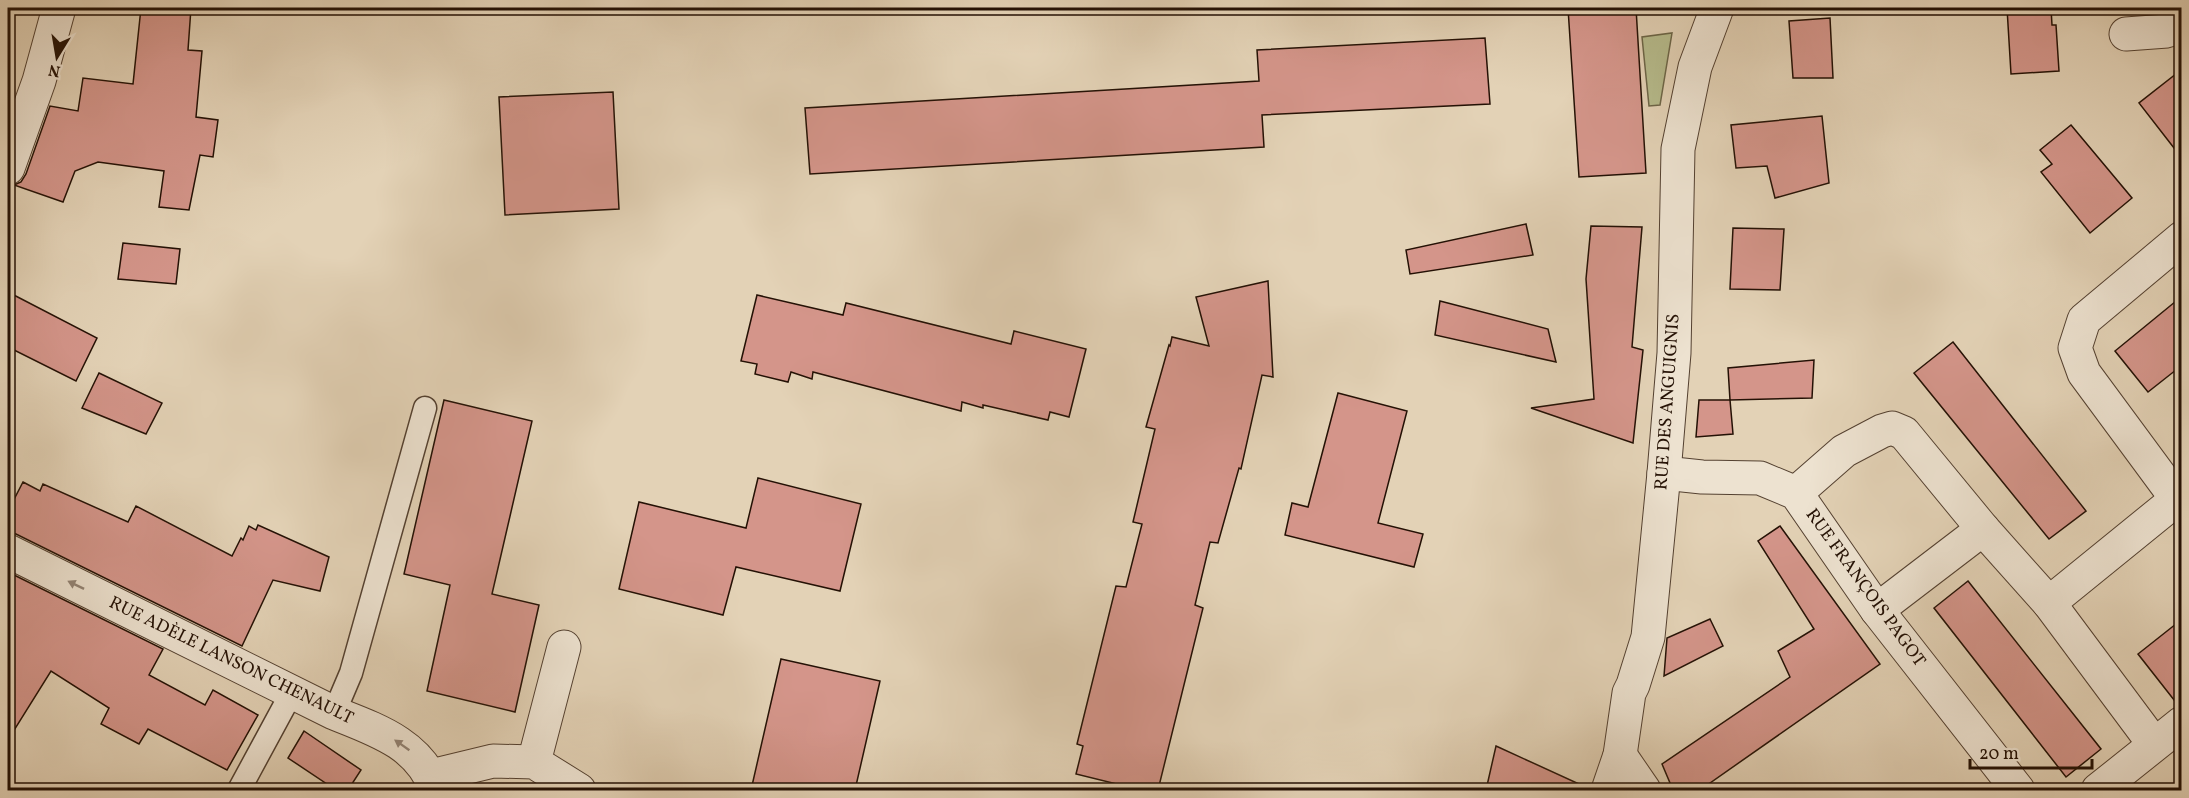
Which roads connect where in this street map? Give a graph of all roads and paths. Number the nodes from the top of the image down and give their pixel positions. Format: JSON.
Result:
{"nodes":[{"id":1,"x":59,"y":8,"type":"edge"},
{"id":2,"x":1717,"y":8,"type":"edge"},
{"id":3,"x":2181,"y":20,"type":"edge"},
{"id":4,"x":2126,"y":34,"type":"dead end"},
{"id":5,"x":8,"y":168,"type":"edge"},
{"id":6,"x":2181,"y":238,"type":"edge"},
{"id":7,"x":425,"y":408,"type":"dead end"},
{"id":8,"x":1664,"y":473,"type":"junction"},
{"id":9,"x":1796,"y":493,"type":"junction"},
{"id":10,"x":2179,"y":497,"type":"edge"},
{"id":11,"x":1983,"y":529,"type":"junction"},
{"id":12,"x":8,"y":551,"type":"edge"},
{"id":13,"x":2049,"y":603,"type":"junction"},
{"id":14,"x":1877,"y":610,"type":"junction"},
{"id":15,"x":564,"y":647,"type":"dead end"},
{"id":16,"x":292,"y":692,"type":"junction"},
{"id":17,"x":334,"y":713,"type":"junction"},
{"id":18,"x":2181,"y":723,"type":"edge"},
{"id":19,"x":2154,"y":744,"type":"junction"},
{"id":20,"x":1620,"y":755,"type":"junction"},
{"id":21,"x":534,"y":762,"type":"junction"},
{"id":22,"x":434,"y":783,"type":"edge"},
{"id":23,"x":240,"y":790,"type":"edge"},
{"id":24,"x":579,"y":790,"type":"edge"},
{"id":25,"x":1608,"y":790,"type":"edge"},
{"id":26,"x":1644,"y":790,"type":"edge"},
{"id":27,"x":2018,"y":790,"type":"edge"},
{"id":28,"x":2098,"y":790,"type":"edge"}],
"edges":[{"from":1,"to":5,"type":"street"},
{"from":2,"to":8,"type":"street","name":"RUE DES ANGUIGNIS"},
{"from":3,"to":4,"type":"street"},
{"from":6,"to":10,"type":"street"},
{"from":7,"to":17,"type":"lane"},
{"from":8,"to":9,"type":"street","name":"RUE FRANÇOIS PAGOT"},
{"from":8,"to":20,"type":"street","name":"RUE DES ANGUIGNIS"},
{"from":9,"to":11,"type":"street"},
{"from":9,"to":14,"type":"street","name":"RUE FRANÇOIS PAGOT"},
{"from":10,"to":13,"type":"street"},
{"from":11,"to":13,"type":"street"},
{"from":11,"to":14,"type":"street"},
{"from":16,"to":12,"type":"street","name":"RUE ADÈLE LANSON CHENAULT","one_way":true},
{"from":13,"to":19,"type":"street"},
{"from":14,"to":27,"type":"street","name":"RUE FRANÇOIS PAGOT"},
{"from":15,"to":21,"type":"street"},
{"from":16,"to":17,"type":"street","name":"RUE ADÈLE LANSON CHENAULT"},
{"from":16,"to":23,"type":"lane"},
{"from":22,"to":17,"type":"street","name":"RUE ADÈLE LANSON CHENAULT","one_way":true},
{"from":18,"to":19,"type":"street"},
{"from":19,"to":28,"type":"street"},
{"from":20,"to":25,"type":"street","name":"RUE DES ANGUIGNIS"},
{"from":20,"to":26,"type":"street"},
{"from":21,"to":22,"type":"street"},
{"from":21,"to":24,"type":"street"}]}
